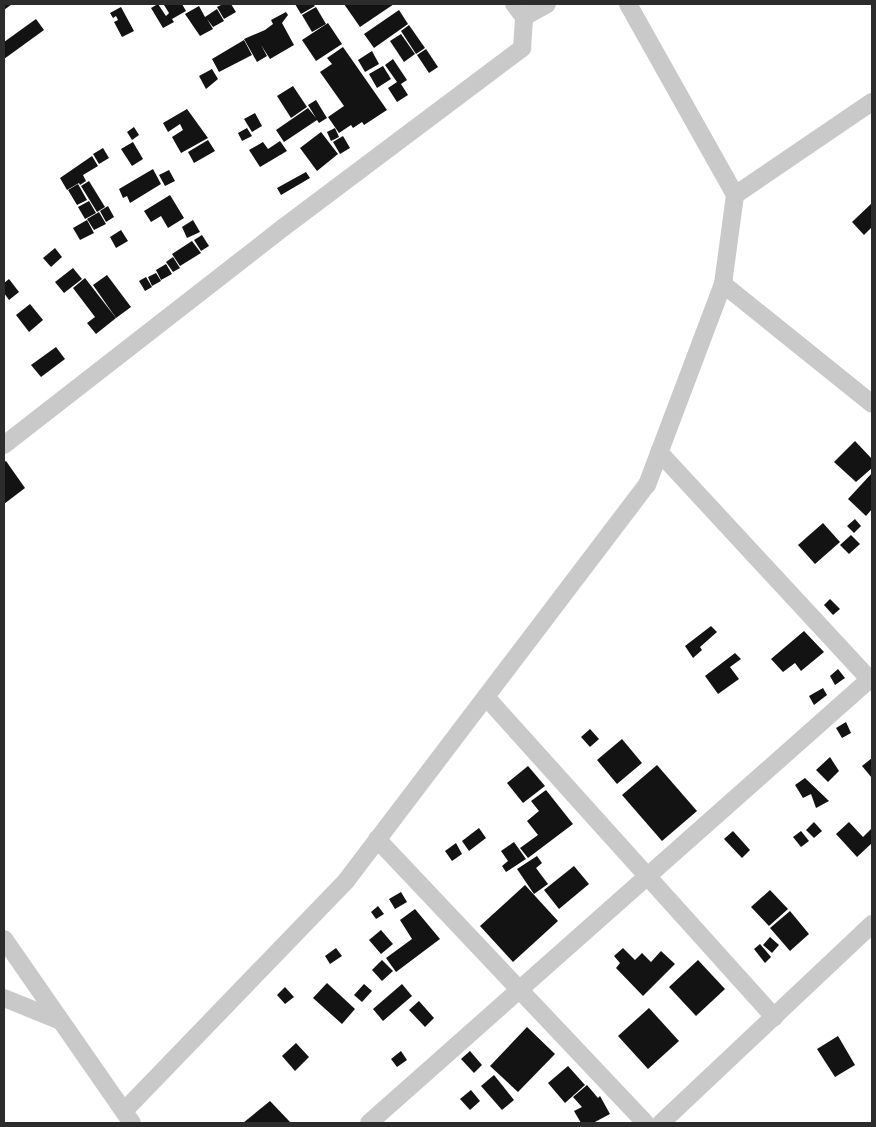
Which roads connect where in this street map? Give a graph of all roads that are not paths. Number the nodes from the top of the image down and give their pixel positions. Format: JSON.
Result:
{"nodes":[{"id":1,"x":547,"y":4,"type":"edge"},
{"id":2,"x":628,"y":4,"type":"edge"},
{"id":3,"x":519,"y":10,"type":"edge"},
{"id":4,"x":872,"y":102,"type":"edge"},
{"id":5,"x":735,"y":195,"type":"junction"},
{"id":6,"x":723,"y":284,"type":"junction"},
{"id":7,"x":872,"y":404,"type":"edge"},
{"id":8,"x":4,"y":445,"type":"edge"},
{"id":9,"x":659,"y":452,"type":"junction"},
{"id":10,"x":871,"y":681,"type":"edge"},
{"id":11,"x":486,"y":697,"type":"junction"},
{"id":12,"x":377,"y":839,"type":"junction"},
{"id":13,"x":647,"y":876,"type":"junction"},
{"id":14,"x":872,"y":924,"type":"edge"},
{"id":15,"x":4,"y":939,"type":"edge"},
{"id":16,"x":519,"y":990,"type":"junction"},
{"id":17,"x":4,"y":998,"type":"edge"},
{"id":18,"x":774,"y":1017,"type":"junction"},
{"id":19,"x":61,"y":1021,"type":"junction"},
{"id":20,"x":128,"y":1117,"type":"edge"},
{"id":21,"x":382,"y":1119,"type":"edge"},
{"id":22,"x":646,"y":1123,"type":"edge"},
{"id":23,"x":660,"y":1123,"type":"edge"}],
"edges":[{"from":1,"to":3,"type":"street"},
{"from":2,"to":5,"type":"street"},
{"from":3,"to":8,"type":"street"},
{"from":4,"to":5,"type":"street"},
{"from":5,"to":6,"type":"street"},
{"from":6,"to":7,"type":"street"},
{"from":6,"to":9,"type":"street"},
{"from":9,"to":10,"type":"street"},
{"from":9,"to":11,"type":"street"},
{"from":10,"to":13,"type":"street"},
{"from":11,"to":12,"type":"street"},
{"from":11,"to":13,"type":"street"},
{"from":12,"to":16,"type":"street"},
{"from":12,"to":20,"type":"street"},
{"from":13,"to":16,"type":"street"},
{"from":13,"to":18,"type":"street"},
{"from":14,"to":18,"type":"street"},
{"from":15,"to":19,"type":"street"},
{"from":16,"to":21,"type":"street"},
{"from":16,"to":22,"type":"street"},
{"from":17,"to":19,"type":"street"},
{"from":18,"to":23,"type":"street"},
{"from":19,"to":20,"type":"street"}]}
